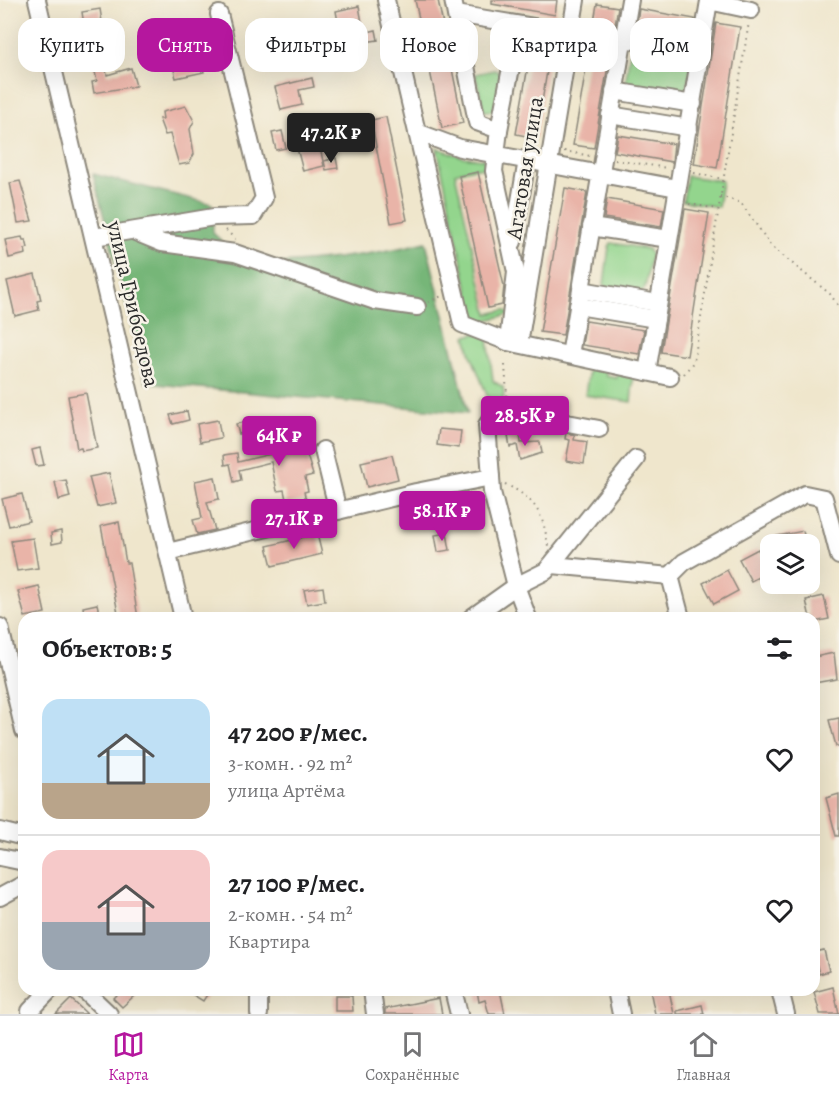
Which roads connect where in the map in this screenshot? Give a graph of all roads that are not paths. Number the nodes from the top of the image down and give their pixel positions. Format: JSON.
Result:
{"nodes":[{"id":1,"x":37,"y":0,"type":"edge"},
{"id":2,"x":386,"y":0,"type":"edge"},
{"id":3,"x":576,"y":0,"type":"edge"},
{"id":4,"x":630,"y":0,"type":"edge"},
{"id":5,"x":704,"y":1,"type":"edge"},
{"id":6,"x":455,"y":7,"type":"edge"},
{"id":7,"x":751,"y":10,"type":"road end"},
{"id":8,"x":219,"y":14,"type":"dead end"},
{"id":9,"x":492,"y":18,"type":"edge"},
{"id":10,"x":573,"y":18,"type":"edge"},
{"id":11,"x":703,"y":18,"type":"edge"},
{"id":12,"x":623,"y":39,"type":"junction"},
{"id":13,"x":630,"y":40,"type":"edge"},
{"id":14,"x":510,"y":72,"type":"edge"},
{"id":15,"x":563,"y":72,"type":"edge"},
{"id":16,"x":698,"y":72,"type":"edge"},
{"id":17,"x":614,"y":91,"type":"junction"},
{"id":18,"x":693,"y":104,"type":"junction"},
{"id":19,"x":610,"y":115,"type":"junction"},
{"id":20,"x":689,"y":128,"type":"junction"},
{"id":21,"x":499,"y":130,"type":"junction"},
{"id":22,"x":417,"y":132,"type":"junction"},
{"id":23,"x":495,"y":155,"type":"junction"},
{"id":24,"x":549,"y":156,"type":"junction"},
{"id":25,"x":526,"y":160,"type":"junction"},
{"id":26,"x":602,"y":166,"type":"junction"},
{"id":27,"x":676,"y":195,"type":"junction"},
{"id":28,"x":591,"y":227,"type":"junction"},
{"id":29,"x":132,"y":231,"type":"junction"},
{"id":30,"x":94,"y":237,"type":"junction"},
{"id":31,"x":669,"y":239,"type":"junction"},
{"id":32,"x":512,"y":253,"type":"junction"},
{"id":33,"x":580,"y":298,"type":"junction"},
{"id":34,"x":417,"y":307,"type":"road end"},
{"id":35,"x":657,"y":311,"type":"junction"},
{"id":36,"x":514,"y":343,"type":"junction"},
{"id":37,"x":570,"y":355,"type":"junction"},
{"id":38,"x":647,"y":372,"type":"junction"},
{"id":39,"x":670,"y":376,"type":"road end"},
{"id":40,"x":599,"y":429,"type":"dead end"},
{"id":41,"x":323,"y":450,"type":"dead end"},
{"id":42,"x":636,"y":459,"type":"dead end"},
{"id":43,"x":491,"y":477,"type":"junction"},
{"id":44,"x":338,"y":511,"type":"junction"},
{"id":45,"x":168,"y":552,"type":"junction"},
{"id":46,"x":839,"y":556,"type":"edge"},
{"id":47,"x":552,"y":565,"type":"junction"},
{"id":48,"x":670,"y":576,"type":"junction"},
{"id":49,"x":516,"y":586,"type":"junction"},
{"id":50,"x":182,"y":612,"type":"edge"},
{"id":51,"x":479,"y":612,"type":"edge"},
{"id":52,"x":526,"y":612,"type":"edge"},
{"id":53,"x":679,"y":612,"type":"edge"},
{"id":54,"x":0,"y":627,"type":"edge"},
{"id":55,"x":18,"y":705,"type":"edge"},
{"id":56,"x":0,"y":831,"type":"edge"},
{"id":57,"x":18,"y":836,"type":"edge"},
{"id":58,"x":0,"y":857,"type":"edge"},
{"id":59,"x":18,"y":858,"type":"edge"},
{"id":60,"x":18,"y":887,"type":"edge"},
{"id":61,"x":0,"y":897,"type":"edge"},
{"id":62,"x":44,"y":996,"type":"edge"},
{"id":63,"x":90,"y":996,"type":"edge"},
{"id":64,"x":259,"y":996,"type":"edge"},
{"id":65,"x":373,"y":996,"type":"edge"},
{"id":66,"x":454,"y":996,"type":"edge"},
{"id":67,"x":617,"y":996,"type":"edge"},
{"id":68,"x":782,"y":996,"type":"edge"},
{"id":69,"x":30,"y":1011,"type":"dead end"},
{"id":70,"x":109,"y":1014,"type":"edge"},
{"id":71,"x":260,"y":1014,"type":"edge"},
{"id":72,"x":375,"y":1014,"type":"edge"},
{"id":73,"x":459,"y":1014,"type":"edge"},
{"id":74,"x":621,"y":1014,"type":"edge"},
{"id":75,"x":786,"y":1014,"type":"edge"}],
"edges":[{"from":1,"to":30,"type":"street","name":"улица Грибоедова"},
{"from":2,"to":22,"type":"street"},
{"from":3,"to":10,"type":"street","name":"Агатовая улица"},
{"from":4,"to":12,"type":"street"},
{"from":5,"to":7,"type":"street"},
{"from":5,"to":11,"type":"street"},
{"from":6,"to":9,"type":"street"},
{"from":6,"to":21,"type":"street"},
{"from":8,"to":29,"type":"street"},
{"from":12,"to":13,"type":"street"},
{"from":12,"to":17,"type":"street"},
{"from":14,"to":21,"type":"street"},
{"from":15,"to":24,"type":"street","name":"Агатовая улица"},
{"from":16,"to":18,"type":"street"},
{"from":17,"to":18,"type":"street"},
{"from":17,"to":19,"type":"street"},
{"from":18,"to":20,"type":"street"},
{"from":19,"to":20,"type":"street"},
{"from":19,"to":26,"type":"street"},
{"from":20,"to":27,"type":"street"},
{"from":21,"to":23,"type":"street"},
{"from":22,"to":23,"type":"street"},
{"from":22,"to":36,"type":"street"},
{"from":23,"to":25,"type":"street"},
{"from":23,"to":32,"type":"street"},
{"from":24,"to":25,"type":"street"},
{"from":24,"to":26,"type":"street"},
{"from":24,"to":36,"type":"street","name":"Агатовая улица"},
{"from":25,"to":32,"type":"street"},
{"from":26,"to":27,"type":"street"},
{"from":26,"to":28,"type":"street"},
{"from":27,"to":31,"type":"street"},
{"from":28,"to":31,"type":"street"},
{"from":28,"to":33,"type":"street"},
{"from":29,"to":30,"type":"street"},
{"from":29,"to":34,"type":"street"},
{"from":30,"to":45,"type":"street","name":"улица Грибоедова"},
{"from":31,"to":35,"type":"street"},
{"from":32,"to":36,"type":"street"},
{"from":33,"to":35,"type":"street"},
{"from":33,"to":37,"type":"street"},
{"from":35,"to":38,"type":"street"},
{"from":36,"to":37,"type":"street"},
{"from":37,"to":38,"type":"street"},
{"from":38,"to":39,"type":"street"},
{"from":40,"to":43,"type":"street"},
{"from":41,"to":44,"type":"street"},
{"from":42,"to":47,"type":"street"},
{"from":43,"to":44,"type":"street"},
{"from":43,"to":49,"type":"street"},
{"from":44,"to":45,"type":"street"},
{"from":45,"to":50,"type":"street","name":"улица Грибоедова"},
{"from":46,"to":48,"type":"street"},
{"from":47,"to":48,"type":"street"},
{"from":47,"to":49,"type":"street"},
{"from":48,"to":53,"type":"street"},
{"from":49,"to":51,"type":"street"},
{"from":49,"to":52,"type":"street"},
{"from":54,"to":55,"type":"street"},
{"from":56,"to":57,"type":"street"},
{"from":58,"to":59,"type":"street"},
{"from":60,"to":61,"type":"street"},
{"from":62,"to":69,"type":"street"},
{"from":63,"to":70,"type":"street"},
{"from":64,"to":71,"type":"street"},
{"from":65,"to":72,"type":"street"},
{"from":66,"to":73,"type":"street"},
{"from":67,"to":74,"type":"street"},
{"from":68,"to":75,"type":"street"}]}
